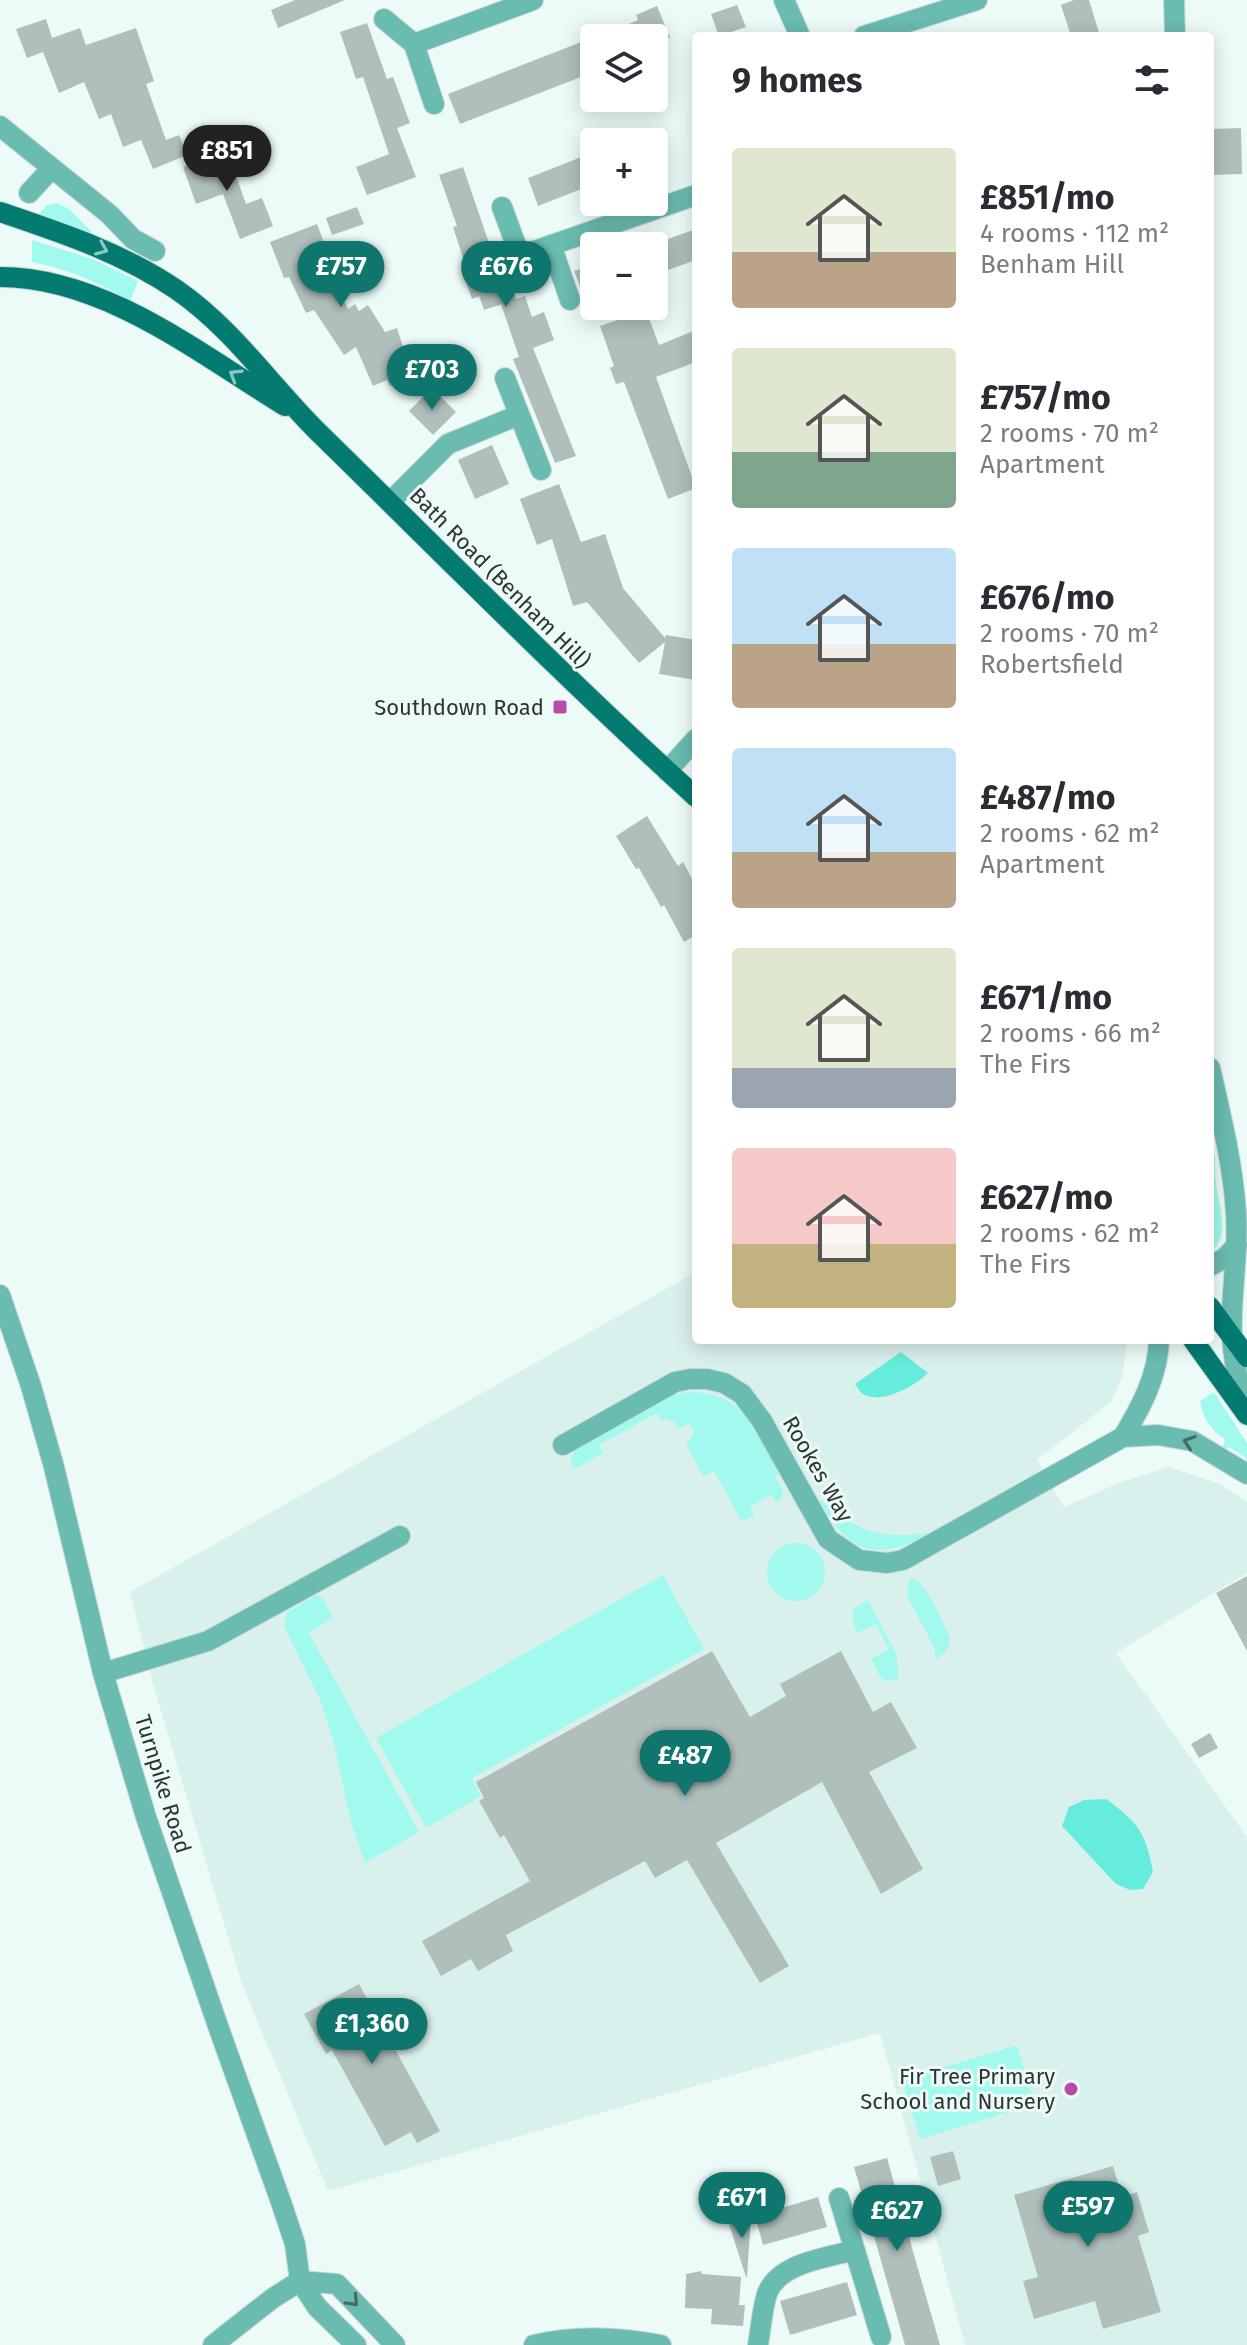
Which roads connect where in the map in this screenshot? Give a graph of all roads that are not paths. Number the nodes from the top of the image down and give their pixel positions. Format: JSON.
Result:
{"nodes":[{"id":1,"x":533,"y":0,"type":"edge"},
{"id":2,"x":784,"y":0,"type":"edge"},
{"id":3,"x":977,"y":0,"type":"edge"},
{"id":4,"x":1174,"y":0,"type":"edge"},
{"id":5,"x":384,"y":19,"type":"dead end"},
{"id":6,"x":798,"y":32,"type":"edge"},
{"id":7,"x":877,"y":32,"type":"edge"},
{"id":8,"x":1175,"y":32,"type":"edge"},
{"id":9,"x":414,"y":44,"type":"junction"},
{"id":10,"x":434,"y":104,"type":"dead end"},
{"id":11,"x":0,"y":126,"type":"edge"},
{"id":12,"x":52,"y":168,"type":"junction"},
{"id":13,"x":29,"y":193,"type":"dead end"},
{"id":14,"x":692,"y":196,"type":"edge"},
{"id":15,"x":502,"y":207,"type":"dead end"},
{"id":16,"x":0,"y":212,"type":"edge"},
{"id":17,"x":551,"y":245,"type":"junction"},
{"id":18,"x":155,"y":251,"type":"dead end"},
{"id":19,"x":0,"y":277,"type":"edge"},
{"id":20,"x":570,"y":300,"type":"dead end"},
{"id":21,"x":505,"y":378,"type":"dead end"},
{"id":22,"x":519,"y":415,"type":"junction"},
{"id":23,"x":302,"y":416,"type":"junction"},
{"id":24,"x":541,"y":470,"type":"dead end"},
{"id":25,"x":390,"y":502,"type":"junction"},
{"id":26,"x":692,"y":743,"type":"edge"},
{"id":27,"x":667,"y":771,"type":"junction"},
{"id":28,"x":692,"y":793,"type":"edge"},
{"id":29,"x":1214,"y":1086,"type":"edge"},
{"id":30,"x":1237,"y":1245,"type":"junction"},
{"id":31,"x":1214,"y":1264,"type":"edge"},
{"id":32,"x":1247,"y":1273,"type":"edge"},
{"id":33,"x":0,"y":1295,"type":"edge"},
{"id":34,"x":1214,"y":1313,"type":"edge"},
{"id":35,"x":1232,"y":1338,"type":"junction"},
{"id":36,"x":1159,"y":1344,"type":"edge"},
{"id":37,"x":1196,"y":1344,"type":"edge"},
{"id":38,"x":1247,"y":1357,"type":"edge"},
{"id":39,"x":1245,"y":1412,"type":"edge"},
{"id":40,"x":1123,"y":1437,"type":"junction"},
{"id":41,"x":563,"y":1445,"type":"dead end"},
{"id":42,"x":1247,"y":1474,"type":"edge"},
{"id":43,"x":400,"y":1536,"type":"dead end"},
{"id":44,"x":103,"y":1673,"type":"junction"},
{"id":45,"x":839,"y":2198,"type":"dead end"},
{"id":46,"x":855,"y":2250,"type":"junction"},
{"id":47,"x":300,"y":2281,"type":"junction"},
{"id":48,"x":881,"y":2337,"type":"dead end"},
{"id":49,"x":213,"y":2345,"type":"edge"},
{"id":50,"x":356,"y":2345,"type":"edge"},
{"id":51,"x":395,"y":2345,"type":"edge"},
{"id":52,"x":534,"y":2345,"type":"edge"},
{"id":53,"x":661,"y":2345,"type":"edge"},
{"id":54,"x":758,"y":2345,"type":"edge"}],
"edges":[{"from":1,"to":9,"type":"street"},
{"from":2,"to":6,"type":"street"},
{"from":3,"to":7,"type":"street"},
{"from":4,"to":8,"type":"street"},
{"from":5,"to":9,"type":"street"},
{"from":9,"to":10,"type":"street"},
{"from":11,"to":12,"type":"street"},
{"from":12,"to":13,"type":"street"},
{"from":12,"to":18,"type":"street"},
{"from":14,"to":17,"type":"street"},
{"from":15,"to":17,"type":"street"},
{"from":16,"to":23,"type":"main road","name":"Bath Road (Benham Hill)","one_way":true},
{"from":17,"to":20,"type":"street"},
{"from":23,"to":19,"type":"main road","name":"Bath Road (Benham Hill)","one_way":true},
{"from":21,"to":22,"type":"street"},
{"from":22,"to":24,"type":"street"},
{"from":22,"to":25,"type":"street"},
{"from":23,"to":25,"type":"main road","name":"Bath Road (Benham Hill)"},
{"from":25,"to":27,"type":"main road","name":"Bath Road (Benham Hill)"},
{"from":26,"to":27,"type":"street"},
{"from":27,"to":28,"type":"main road","name":"Bath Road (Benham Hill)"},
{"from":29,"to":30,"type":"street"},
{"from":30,"to":31,"type":"street"},
{"from":30,"to":32,"type":"street"},
{"from":30,"to":35,"type":"street"},
{"from":33,"to":44,"type":"street","name":"Turnpike Road"},
{"from":34,"to":35,"type":"main road"},
{"from":35,"to":38,"type":"main road"},
{"from":35,"to":39,"type":"street"},
{"from":36,"to":40,"type":"street"},
{"from":37,"to":39,"type":"main road"},
{"from":40,"to":41,"type":"street","name":"Rookes Way"},
{"from":42,"to":40,"type":"street","name":"Rookes Way","one_way":true},
{"from":43,"to":44,"type":"street"},
{"from":44,"to":47,"type":"street","name":"Turnpike Road"},
{"from":45,"to":46,"type":"street"},
{"from":46,"to":48,"type":"street"},
{"from":46,"to":54,"type":"street"},
{"from":47,"to":49,"type":"street"},
{"from":47,"to":50,"type":"street","name":"Turnpike Road"},
{"from":47,"to":51,"type":"street","one_way":true},
{"from":52,"to":53,"type":"street"}]}
